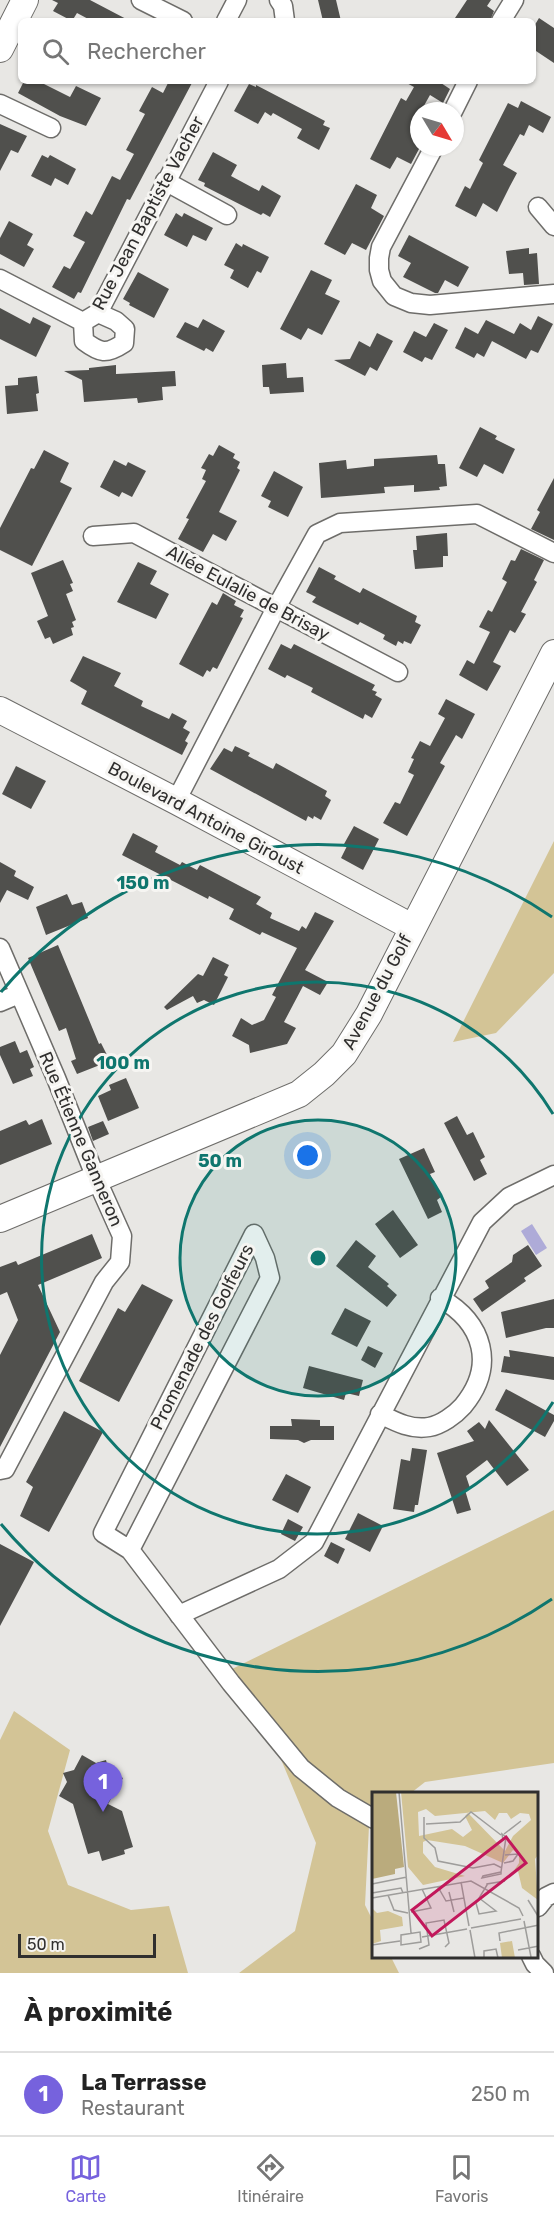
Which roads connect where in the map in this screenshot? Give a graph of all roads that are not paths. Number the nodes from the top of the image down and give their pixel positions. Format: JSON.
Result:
{"nodes":[{"id":1,"x":26,"y":0,"type":"edge"},
{"id":2,"x":141,"y":0,"type":"edge"},
{"id":3,"x":237,"y":0,"type":"edge"},
{"id":4,"x":279,"y":0,"type":"edge"},
{"id":5,"x":514,"y":0,"type":"edge"},
{"id":6,"x":177,"y":18,"type":"edge"},
{"id":7,"x":228,"y":18,"type":"edge"},
{"id":8,"x":285,"y":18,"type":"edge"},
{"id":9,"x":503,"y":18,"type":"edge"},
{"id":10,"x":0,"y":48,"type":"edge"},
{"id":11,"x":217,"y":84,"type":"edge"},
{"id":12,"x":466,"y":84,"type":"edge"},
{"id":13,"x":458,"y":102,"type":"edge"},
{"id":14,"x":0,"y":104,"type":"edge"},
{"id":15,"x":51,"y":128,"type":"dead end"},
{"id":16,"x":429,"y":156,"type":"edge"},
{"id":17,"x":165,"y":181,"type":"junction"},
{"id":18,"x":538,"y":207,"type":"dead end"},
{"id":19,"x":227,"y":215,"type":"dead end"},
{"id":20,"x":554,"y":226,"type":"edge"},
{"id":21,"x":0,"y":279,"type":"edge"},
{"id":22,"x":554,"y":294,"type":"edge"},
{"id":23,"x":93,"y":536,"type":"dead end"},
{"id":24,"x":554,"y":553,"type":"edge"},
{"id":25,"x":276,"y":608,"type":"junction"},
{"id":26,"x":554,"y":653,"type":"edge"},
{"id":27,"x":398,"y":672,"type":"dead end"},
{"id":28,"x":0,"y":710,"type":"edge"},
{"id":29,"x":176,"y":801,"type":"junction"},
{"id":30,"x":412,"y":927,"type":"junction"},
{"id":31,"x":0,"y":948,"type":"edge"},
{"id":32,"x":19,"y":994,"type":"junction"},
{"id":33,"x":0,"y":1002,"type":"edge"},
{"id":34,"x":554,"y":1176,"type":"edge"},
{"id":35,"x":96,"y":1179,"type":"junction"},
{"id":36,"x":0,"y":1219,"type":"edge"},
{"id":37,"x":440,"y":1299,"type":"junction"},
{"id":38,"x":380,"y":1414,"type":"junction"},
{"id":39,"x":0,"y":1470,"type":"edge"},
{"id":40,"x":130,"y":1550,"type":"junction"},
{"id":41,"x":179,"y":1615,"type":"junction"},
{"id":42,"x":372,"y":1819,"type":"edge"},
{"id":43,"x":554,"y":1893,"type":"edge"},
{"id":44,"x":539,"y":1905,"type":"edge"},
{"id":45,"x":532,"y":1958,"type":"edge"},
{"id":46,"x":544,"y":1973,"type":"edge"}],
"edges":[{"from":1,"to":10,"type":"street"},
{"from":2,"to":6,"type":"street"},
{"from":3,"to":7,"type":"street"},
{"from":4,"to":8,"type":"street"},
{"from":5,"to":9,"type":"street"},
{"from":11,"to":17,"type":"street","name":"Rue Jean Baptiste Vacher"},
{"from":12,"to":13,"type":"street"},
{"from":14,"to":15,"type":"street"},
{"from":16,"to":22,"type":"street"},
{"from":17,"to":19,"type":"street"},
{"from":17,"to":21,"type":"street","name":"Rue Jean Baptiste Vacher"},
{"from":18,"to":20,"type":"street"},
{"from":23,"to":25,"type":"street","name":"Allée Eulalie de Brisay"},
{"from":24,"to":25,"type":"street"},
{"from":25,"to":27,"type":"street","name":"Allée Eulalie de Brisay"},
{"from":25,"to":29,"type":"street"},
{"from":26,"to":30,"type":"street","name":"Avenue du Golf"},
{"from":28,"to":29,"type":"street","name":"Boulevard Antoine Giroust"},
{"from":29,"to":30,"type":"street","name":"Boulevard Antoine Giroust"},
{"from":30,"to":35,"type":"street","name":"Avenue du Golf"},
{"from":31,"to":32,"type":"street","name":"Rue Étienne Ganneron"},
{"from":32,"to":33,"type":"street"},
{"from":32,"to":35,"type":"street","name":"Rue Étienne Ganneron"},
{"from":34,"to":37,"type":"street"},
{"from":35,"to":36,"type":"street","name":"Avenue du Golf"},
{"from":35,"to":39,"type":"street","name":"Rue Étienne Ganneron"},
{"from":37,"to":38,"type":"street"},
{"from":37,"to":38,"type":"street"},
{"from":38,"to":41,"type":"street"},
{"from":40,"to":40,"type":"street","name":"Promenade des Golfeurs"},
{"from":40,"to":41,"type":"street","name":"Promenade des Golfeurs"},
{"from":41,"to":42,"type":"street","name":"Promenade des Golfeurs"},
{"from":43,"to":44,"type":"street"},
{"from":45,"to":46,"type":"street"}]}
